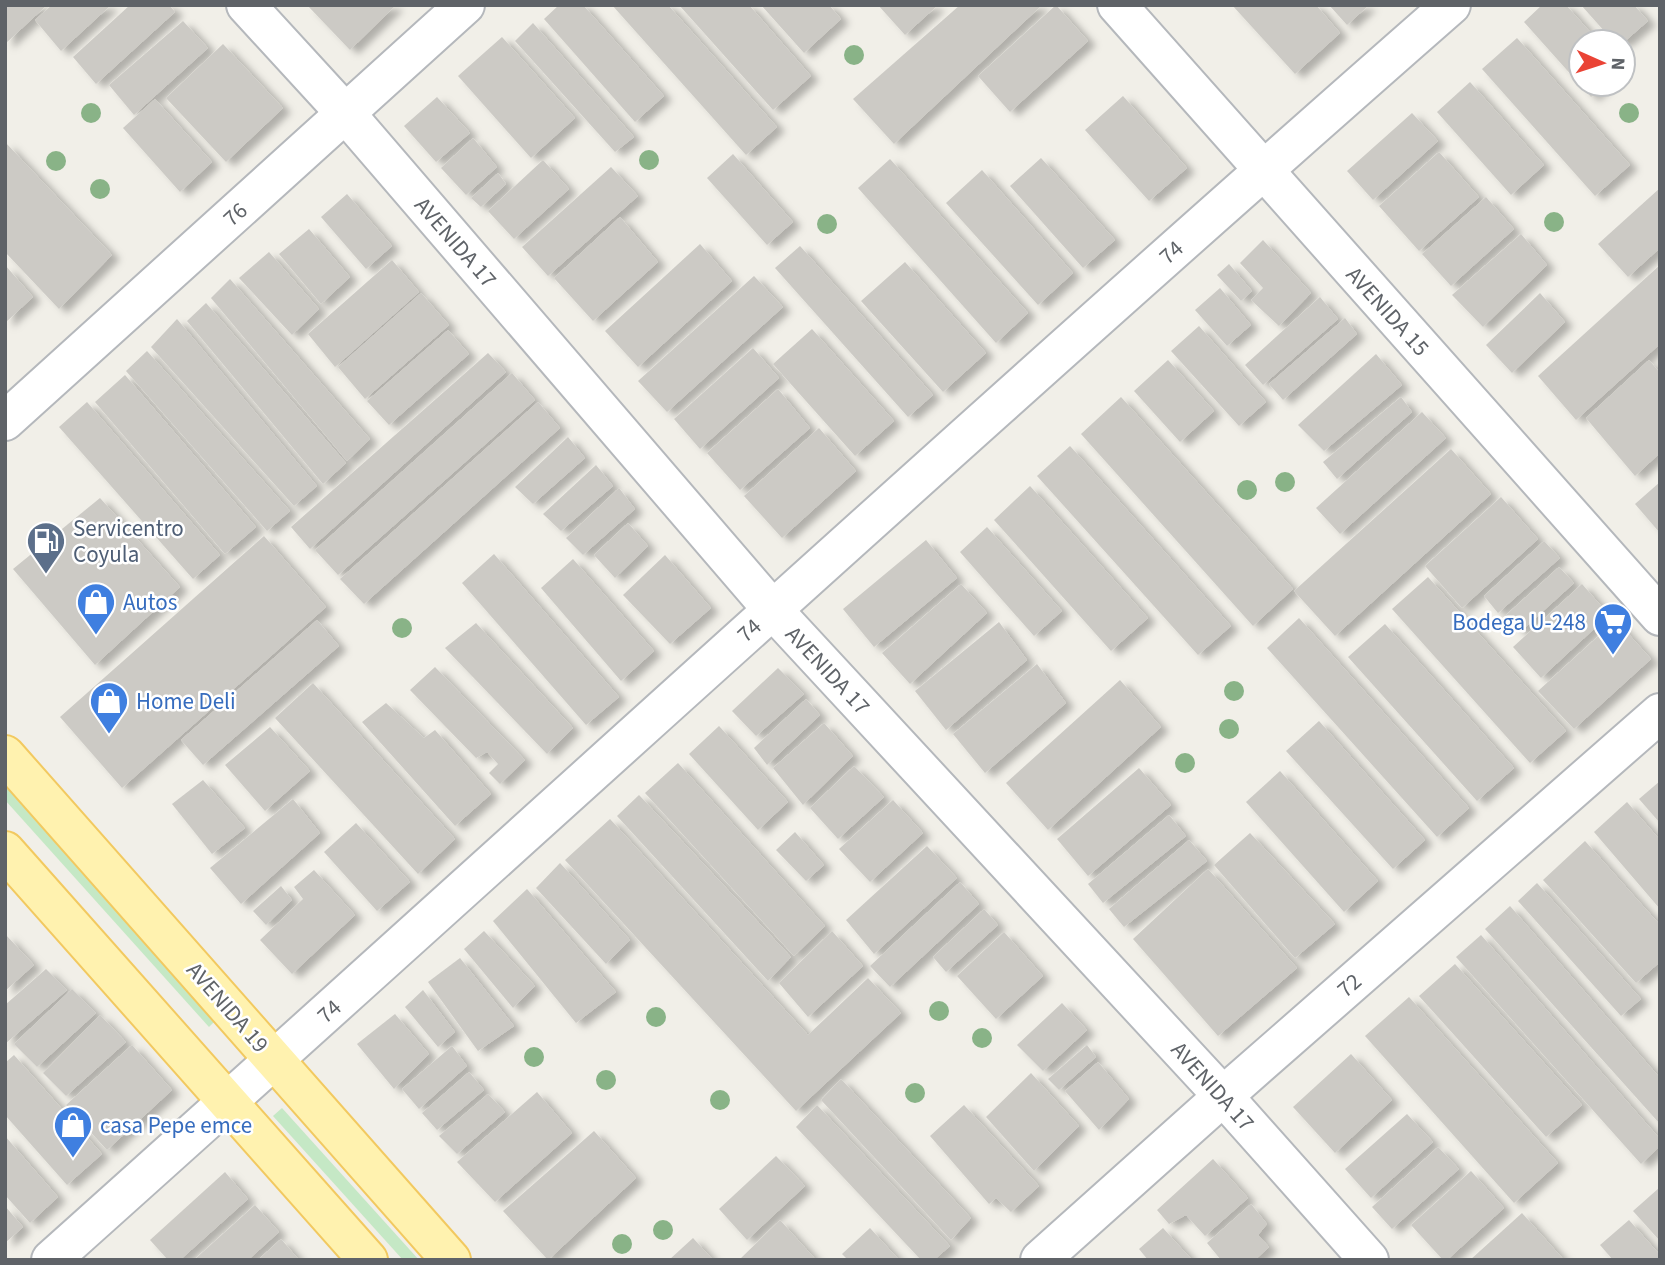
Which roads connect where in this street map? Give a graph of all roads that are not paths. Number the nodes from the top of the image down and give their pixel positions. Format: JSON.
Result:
{"nodes":[{"id":1,"x":246,"y":5,"type":"edge"},
{"id":2,"x":465,"y":5,"type":"edge"},
{"id":3,"x":1116,"y":5,"type":"edge"},
{"id":4,"x":1451,"y":5,"type":"edge"},
{"id":5,"x":346,"y":114,"type":"junction"},
{"id":6,"x":1263,"y":170,"type":"junction"},
{"id":7,"x":5,"y":421,"type":"edge"},
{"id":8,"x":772,"y":609,"type":"junction"},
{"id":9,"x":1660,"y":617,"type":"edge"},
{"id":10,"x":1660,"y":713,"type":"edge"},
{"id":11,"x":5,"y":755,"type":"edge"},
{"id":12,"x":5,"y":851,"type":"edge"},
{"id":13,"x":275,"y":1060,"type":"junction"},
{"id":14,"x":1223,"y":1096,"type":"junction"},
{"id":15,"x":228,"y":1101,"type":"junction"},
{"id":16,"x":51,"y":1260,"type":"edge"},
{"id":17,"x":368,"y":1260,"type":"edge"},
{"id":18,"x":451,"y":1260,"type":"edge"},
{"id":19,"x":1040,"y":1260,"type":"edge"},
{"id":20,"x":1369,"y":1260,"type":"edge"}],
"edges":[{"from":1,"to":5,"type":"street","name":"AVENIDA 17"},
{"from":2,"to":5,"type":"street","name":"76"},
{"from":3,"to":6,"type":"street","name":"AVENIDA 15"},
{"from":4,"to":6,"type":"street","name":"74"},
{"from":5,"to":7,"type":"street","name":"76"},
{"from":5,"to":8,"type":"street","name":"AVENIDA 17"},
{"from":6,"to":8,"type":"street","name":"74"},
{"from":6,"to":9,"type":"street","name":"AVENIDA 15"},
{"from":8,"to":13,"type":"street","name":"74"},
{"from":8,"to":14,"type":"street","name":"AVENIDA 17"},
{"from":10,"to":14,"type":"street","name":"72"},
{"from":11,"to":13,"type":"main road","name":"AVENIDA 19"},
{"from":12,"to":15,"type":"main road"},
{"from":13,"to":15,"type":"street","name":"74"},
{"from":13,"to":18,"type":"main road","name":"AVENIDA 19"},
{"from":14,"to":19,"type":"street","name":"72"},
{"from":14,"to":20,"type":"street","name":"AVENIDA 17"},
{"from":15,"to":16,"type":"street","name":"74"},
{"from":15,"to":17,"type":"main road"}]}
